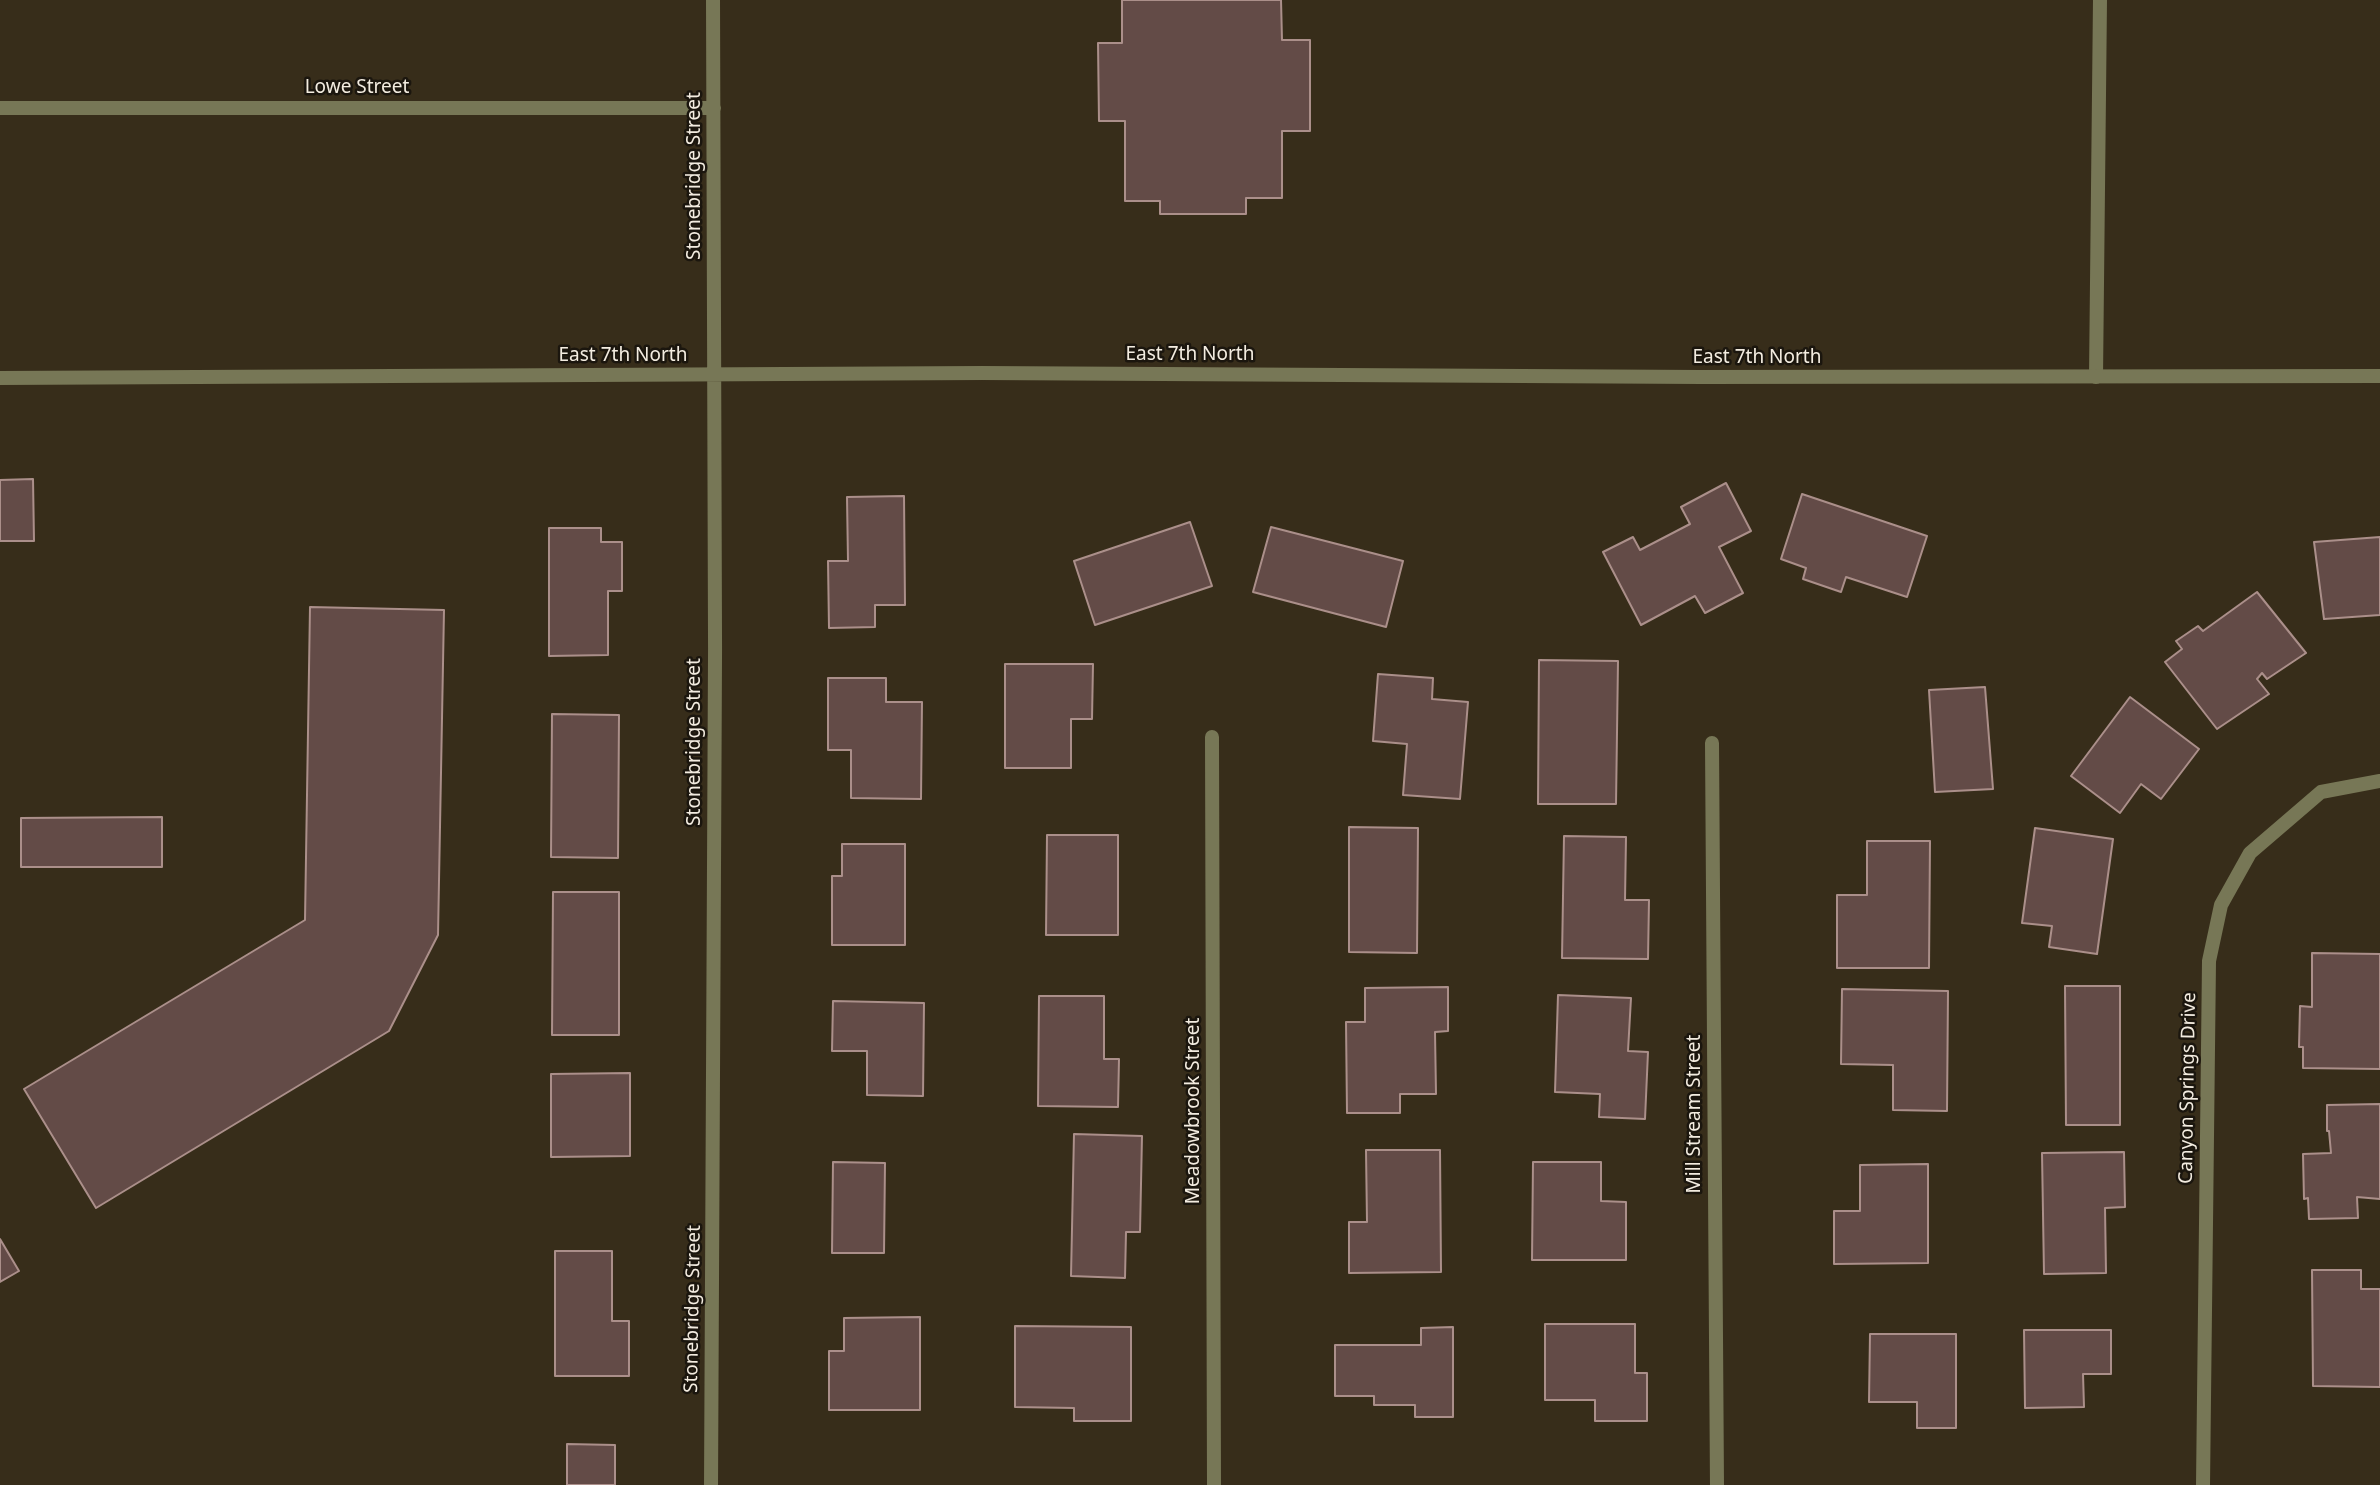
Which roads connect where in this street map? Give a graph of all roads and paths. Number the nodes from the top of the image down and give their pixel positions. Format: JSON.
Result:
{"nodes":[{"id":1,"x":713,"y":0,"type":"edge"},
{"id":2,"x":2100,"y":0,"type":"edge"},
{"id":3,"x":0,"y":108,"type":"edge"},
{"id":4,"x":714,"y":108,"type":"junction"},
{"id":5,"x":715,"y":374,"type":"junction"},
{"id":6,"x":2380,"y":376,"type":"edge"},
{"id":7,"x":2096,"y":377,"type":"junction"},
{"id":8,"x":0,"y":378,"type":"edge"},
{"id":9,"x":1213,"y":737,"type":"dead end"},
{"id":10,"x":1712,"y":743,"type":"dead end"},
{"id":11,"x":2380,"y":780,"type":"edge"},
{"id":12,"x":710,"y":1485,"type":"edge"},
{"id":13,"x":1214,"y":1485,"type":"edge"},
{"id":14,"x":1717,"y":1485,"type":"edge"},
{"id":15,"x":2203,"y":1485,"type":"edge"}],
"edges":[{"from":1,"to":4,"type":"street","name":"Stonebridge Street"},
{"from":2,"to":7,"type":"street"},
{"from":3,"to":4,"type":"street","name":"Lowe Street"},
{"from":4,"to":5,"type":"street","name":"Stonebridge Street"},
{"from":5,"to":7,"type":"street","name":"East 7th North"},
{"from":5,"to":8,"type":"street","name":"East 7th North"},
{"from":5,"to":12,"type":"street","name":"Stonebridge Street"},
{"from":6,"to":7,"type":"street","name":"East 7th North"},
{"from":9,"to":13,"type":"street","name":"Meadowbrook Street"},
{"from":10,"to":14,"type":"street","name":"Mill Stream Street"},
{"from":11,"to":15,"type":"street","name":"Canyon Springs Drive"}]}
